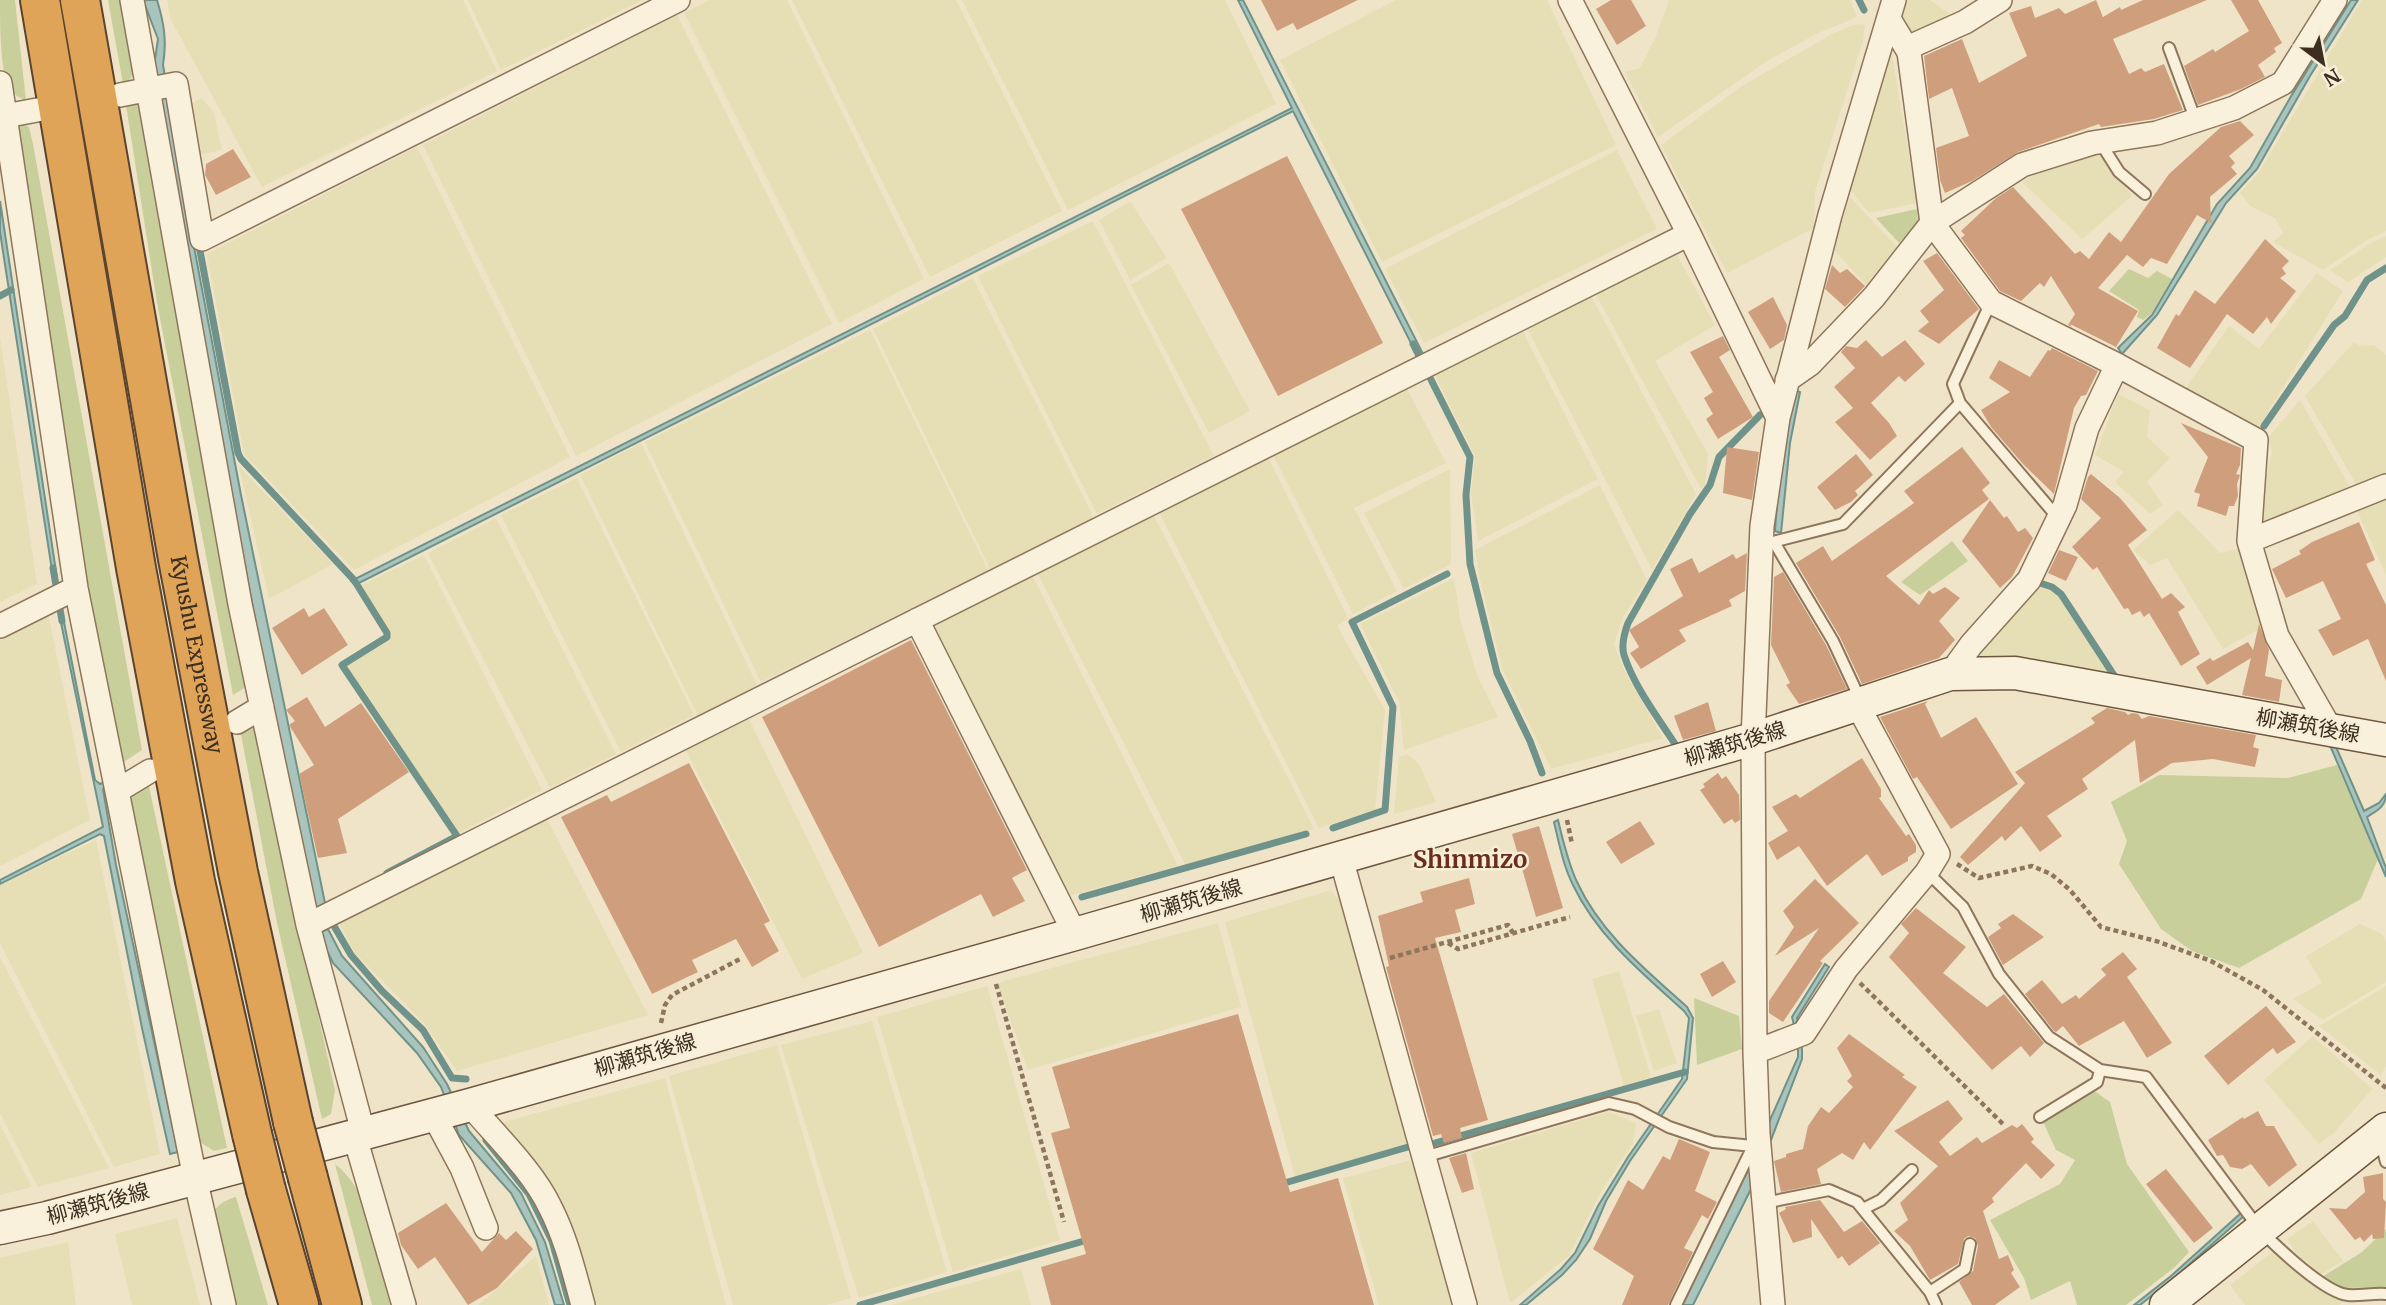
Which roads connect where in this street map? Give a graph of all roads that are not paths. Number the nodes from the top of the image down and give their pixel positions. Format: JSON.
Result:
{"nodes":[{"id":1,"x":40,"y":0,"type":"edge"},
{"id":2,"x":80,"y":0,"type":"edge"},
{"id":3,"x":132,"y":0,"type":"edge"},
{"id":4,"x":678,"y":0,"type":"edge"},
{"id":5,"x":1570,"y":0,"type":"edge"},
{"id":6,"x":2000,"y":0,"type":"edge"},
{"id":7,"x":2335,"y":0,"type":"edge"},
{"id":8,"x":1891,"y":10,"type":"edge"},
{"id":9,"x":1907,"y":48,"type":"junction"},
{"id":10,"x":2168,"y":48,"type":"dead end"},
{"id":11,"x":0,"y":83,"type":"edge"},
{"id":12,"x":147,"y":90,"type":"junction"},
{"id":13,"x":120,"y":95,"type":"dead end"},
{"id":14,"x":37,"y":110,"type":"dead end"},
{"id":15,"x":5,"y":116,"type":"junction"},
{"id":16,"x":2196,"y":121,"type":"junction"},
{"id":17,"x":2100,"y":142,"type":"junction"},
{"id":18,"x":2145,"y":194,"type":"dead end"},
{"id":19,"x":1931,"y":223,"type":"junction"},
{"id":20,"x":1689,"y":234,"type":"junction"},
{"id":21,"x":1991,"y":302,"type":"junction"},
{"id":22,"x":2117,"y":365,"type":"junction"},
{"id":23,"x":1787,"y":380,"type":"junction"},
{"id":24,"x":1960,"y":404,"type":"junction"},
{"id":25,"x":1777,"y":418,"type":"junction"},
{"id":26,"x":2386,"y":486,"type":"edge"},
{"id":27,"x":2059,"y":519,"type":"junction"},
{"id":28,"x":2249,"y":541,"type":"junction"},
{"id":29,"x":1768,"y":544,"type":"junction"},
{"id":30,"x":76,"y":588,"type":"junction"},
{"id":31,"x":917,"y":620,"type":"junction"},
{"id":32,"x":0,"y":626,"type":"edge"},
{"id":33,"x":1950,"y":674,"type":"junction"},
{"id":34,"x":1860,"y":706,"type":"junction"},
{"id":35,"x":262,"y":707,"type":"junction"},
{"id":36,"x":237,"y":722,"type":"dead end"},
{"id":37,"x":2331,"y":730,"type":"junction"},
{"id":38,"x":1753,"y":739,"type":"junction"},
{"id":39,"x":2386,"y":740,"type":"edge"},
{"id":40,"x":150,"y":771,"type":"dead end"},
{"id":41,"x":117,"y":791,"type":"junction"},
{"id":42,"x":1340,"y":858,"type":"junction"},
{"id":43,"x":1933,"y":863,"type":"junction"},
{"id":44,"x":310,"y":924,"type":"junction"},
{"id":45,"x":1076,"y":934,"type":"junction"},
{"id":46,"x":1755,"y":1052,"type":"junction"},
{"id":47,"x":2100,"y":1070,"type":"junction"},
{"id":48,"x":470,"y":1105,"type":"junction"},
{"id":49,"x":433,"y":1114,"type":"junction"},
{"id":50,"x":2040,"y":1117,"type":"dead end"},
{"id":51,"x":359,"y":1133,"type":"junction"},
{"id":52,"x":1756,"y":1140,"type":"junction"},
{"id":53,"x":2384,"y":1141,"type":"edge"},
{"id":54,"x":1424,"y":1157,"type":"junction"},
{"id":55,"x":1912,"y":1170,"type":"dead end"},
{"id":56,"x":195,"y":1178,"type":"junction"},
{"id":57,"x":1764,"y":1203,"type":"junction"},
{"id":58,"x":1863,"y":1209,"type":"junction"},
{"id":59,"x":0,"y":1228,"type":"edge"},
{"id":60,"x":486,"y":1228,"type":"dead end"},
{"id":61,"x":2261,"y":1231,"type":"junction"},
{"id":62,"x":1970,"y":1244,"type":"dead end"},
{"id":63,"x":1930,"y":1292,"type":"junction"},
{"id":64,"x":2386,"y":1294,"type":"edge"},
{"id":65,"x":225,"y":1305,"type":"edge"},
{"id":66,"x":299,"y":1305,"type":"edge"},
{"id":67,"x":342,"y":1305,"type":"edge"},
{"id":68,"x":404,"y":1305,"type":"edge"},
{"id":69,"x":583,"y":1305,"type":"edge"},
{"id":70,"x":1465,"y":1305,"type":"edge"},
{"id":71,"x":1676,"y":1305,"type":"edge"},
{"id":72,"x":1773,"y":1305,"type":"edge"},
{"id":73,"x":1936,"y":1305,"type":"edge"},
{"id":74,"x":2166,"y":1305,"type":"edge"}],
"edges":[{"from":1,"to":66,"type":"highway","name":"Kyushu Expressway","bridge":true},
{"from":2,"to":67,"type":"highway","name":"Kyushu Expressway","bridge":true},
{"from":3,"to":12,"type":"street"},
{"from":4,"to":12,"type":"street"},
{"from":5,"to":20,"type":"street"},
{"from":6,"to":9,"type":"street"},
{"from":7,"to":16,"type":"street"},
{"from":8,"to":9,"type":"street"},
{"from":8,"to":23,"type":"street"},
{"from":9,"to":19,"type":"street"},
{"from":10,"to":16,"type":"lane"},
{"from":11,"to":15,"type":"street"},
{"from":12,"to":13,"type":"street"},
{"from":12,"to":35,"type":"street"},
{"from":14,"to":15,"type":"street"},
{"from":15,"to":30,"type":"street"},
{"from":16,"to":17,"type":"street"},
{"from":17,"to":18,"type":"lane"},
{"from":17,"to":19,"type":"street"},
{"from":19,"to":21,"type":"street"},
{"from":19,"to":23,"type":"street"},
{"from":20,"to":25,"type":"street"},
{"from":20,"to":31,"type":"street"},
{"from":21,"to":22,"type":"street"},
{"from":21,"to":24,"type":"lane"},
{"from":22,"to":27,"type":"street"},
{"from":22,"to":28,"type":"street"},
{"from":23,"to":25,"type":"street"},
{"from":24,"to":27,"type":"lane"},
{"from":24,"to":29,"type":"lane"},
{"from":25,"to":29,"type":"street"},
{"from":26,"to":28,"type":"street"},
{"from":27,"to":33,"type":"street"},
{"from":28,"to":37,"type":"street"},
{"from":29,"to":34,"type":"lane"},
{"from":29,"to":38,"type":"street"},
{"from":30,"to":32,"type":"street"},
{"from":30,"to":41,"type":"street"},
{"from":31,"to":44,"type":"street"},
{"from":31,"to":45,"type":"street"},
{"from":33,"to":34,"type":"main road","name":"柳瀬筑後線"},
{"from":33,"to":37,"type":"main road","name":"柳瀬筑後線"},
{"from":34,"to":38,"type":"main road","name":"柳瀬筑後線"},
{"from":34,"to":43,"type":"street"},
{"from":35,"to":36,"type":"street"},
{"from":35,"to":44,"type":"street"},
{"from":37,"to":39,"type":"main road","name":"柳瀬筑後線"},
{"from":38,"to":42,"type":"main road","name":"柳瀬筑後線"},
{"from":38,"to":46,"type":"street"},
{"from":40,"to":41,"type":"street"},
{"from":41,"to":56,"type":"street"},
{"from":42,"to":45,"type":"main road","name":"柳瀬筑後線"},
{"from":42,"to":54,"type":"street"},
{"from":43,"to":46,"type":"street"},
{"from":43,"to":47,"type":"lane"},
{"from":44,"to":51,"type":"street"},
{"from":45,"to":48,"type":"main road","name":"柳瀬筑後線"},
{"from":46,"to":52,"type":"street"},
{"from":47,"to":50,"type":"lane"},
{"from":47,"to":61,"type":"lane"},
{"from":48,"to":49,"type":"main road","name":"柳瀬筑後線"},
{"from":48,"to":69,"type":"street"},
{"from":49,"to":51,"type":"main road","name":"柳瀬筑後線"},
{"from":49,"to":60,"type":"street"},
{"from":51,"to":56,"type":"main road","name":"柳瀬筑後線"},
{"from":51,"to":68,"type":"street"},
{"from":52,"to":54,"type":"lane"},
{"from":52,"to":57,"type":"street"},
{"from":52,"to":71,"type":"lane"},
{"from":53,"to":61,"type":"main road"},
{"from":54,"to":70,"type":"street"},
{"from":55,"to":58,"type":"lane"},
{"from":56,"to":59,"type":"main road","name":"柳瀬筑後線"},
{"from":56,"to":65,"type":"street"},
{"from":57,"to":58,"type":"lane"},
{"from":57,"to":72,"type":"street"},
{"from":58,"to":63,"type":"lane"},
{"from":61,"to":64,"type":"lane"},
{"from":61,"to":74,"type":"main road"},
{"from":62,"to":63,"type":"lane"},
{"from":63,"to":73,"type":"lane"}]}
